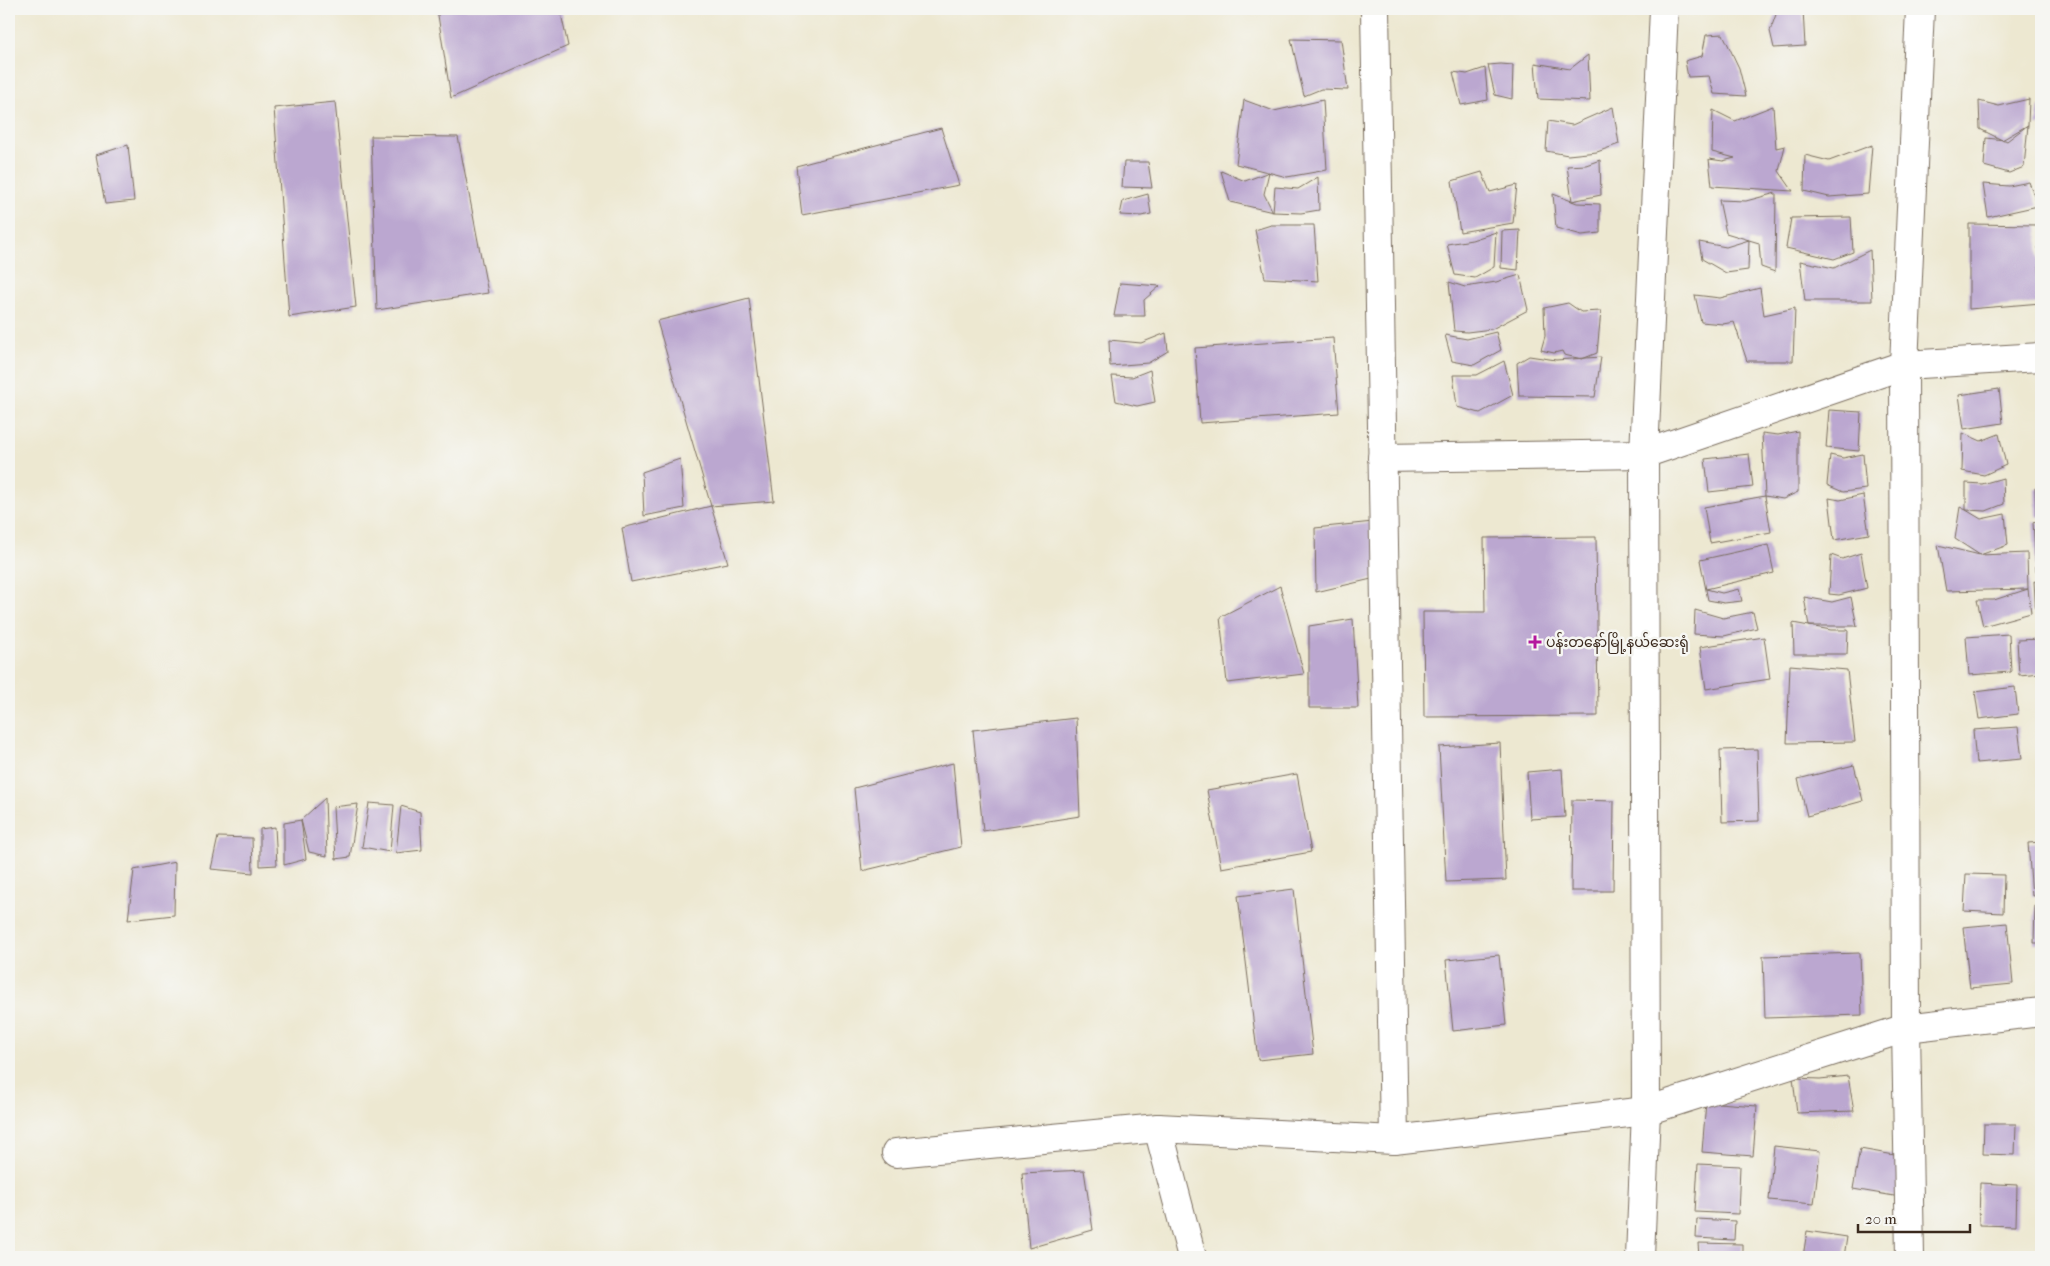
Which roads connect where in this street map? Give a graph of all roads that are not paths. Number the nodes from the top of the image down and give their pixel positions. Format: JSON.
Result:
{"nodes":[{"id":1,"x":1375,"y":9,"type":"edge"},
{"id":2,"x":1664,"y":9,"type":"edge"},
{"id":3,"x":1920,"y":9,"type":"edge"},
{"id":4,"x":2041,"y":357,"type":"edge"},
{"id":5,"x":1904,"y":365,"type":"junction"},
{"id":6,"x":1644,"y":454,"type":"junction"},
{"id":7,"x":1382,"y":458,"type":"junction"},
{"id":8,"x":2041,"y":1012,"type":"edge"},
{"id":9,"x":1906,"y":1028,"type":"junction"},
{"id":10,"x":1646,"y":1111,"type":"junction"},
{"id":11,"x":1158,"y":1128,"type":"junction"},
{"id":12,"x":1394,"y":1140,"type":"junction"},
{"id":13,"x":896,"y":1153,"type":"dead end"},
{"id":14,"x":1192,"y":1257,"type":"edge"},
{"id":15,"x":1640,"y":1257,"type":"edge"},
{"id":16,"x":1910,"y":1257,"type":"edge"}],
"edges":[{"from":1,"to":7,"type":"street"},
{"from":2,"to":6,"type":"street"},
{"from":3,"to":5,"type":"street"},
{"from":4,"to":5,"type":"street"},
{"from":5,"to":6,"type":"street"},
{"from":5,"to":9,"type":"street"},
{"from":6,"to":7,"type":"street"},
{"from":6,"to":10,"type":"street"},
{"from":7,"to":12,"type":"street"},
{"from":8,"to":9,"type":"street"},
{"from":9,"to":10,"type":"street"},
{"from":9,"to":16,"type":"street"},
{"from":10,"to":12,"type":"street"},
{"from":10,"to":15,"type":"street"},
{"from":11,"to":12,"type":"street"},
{"from":11,"to":13,"type":"street"},
{"from":11,"to":14,"type":"street"}]}
